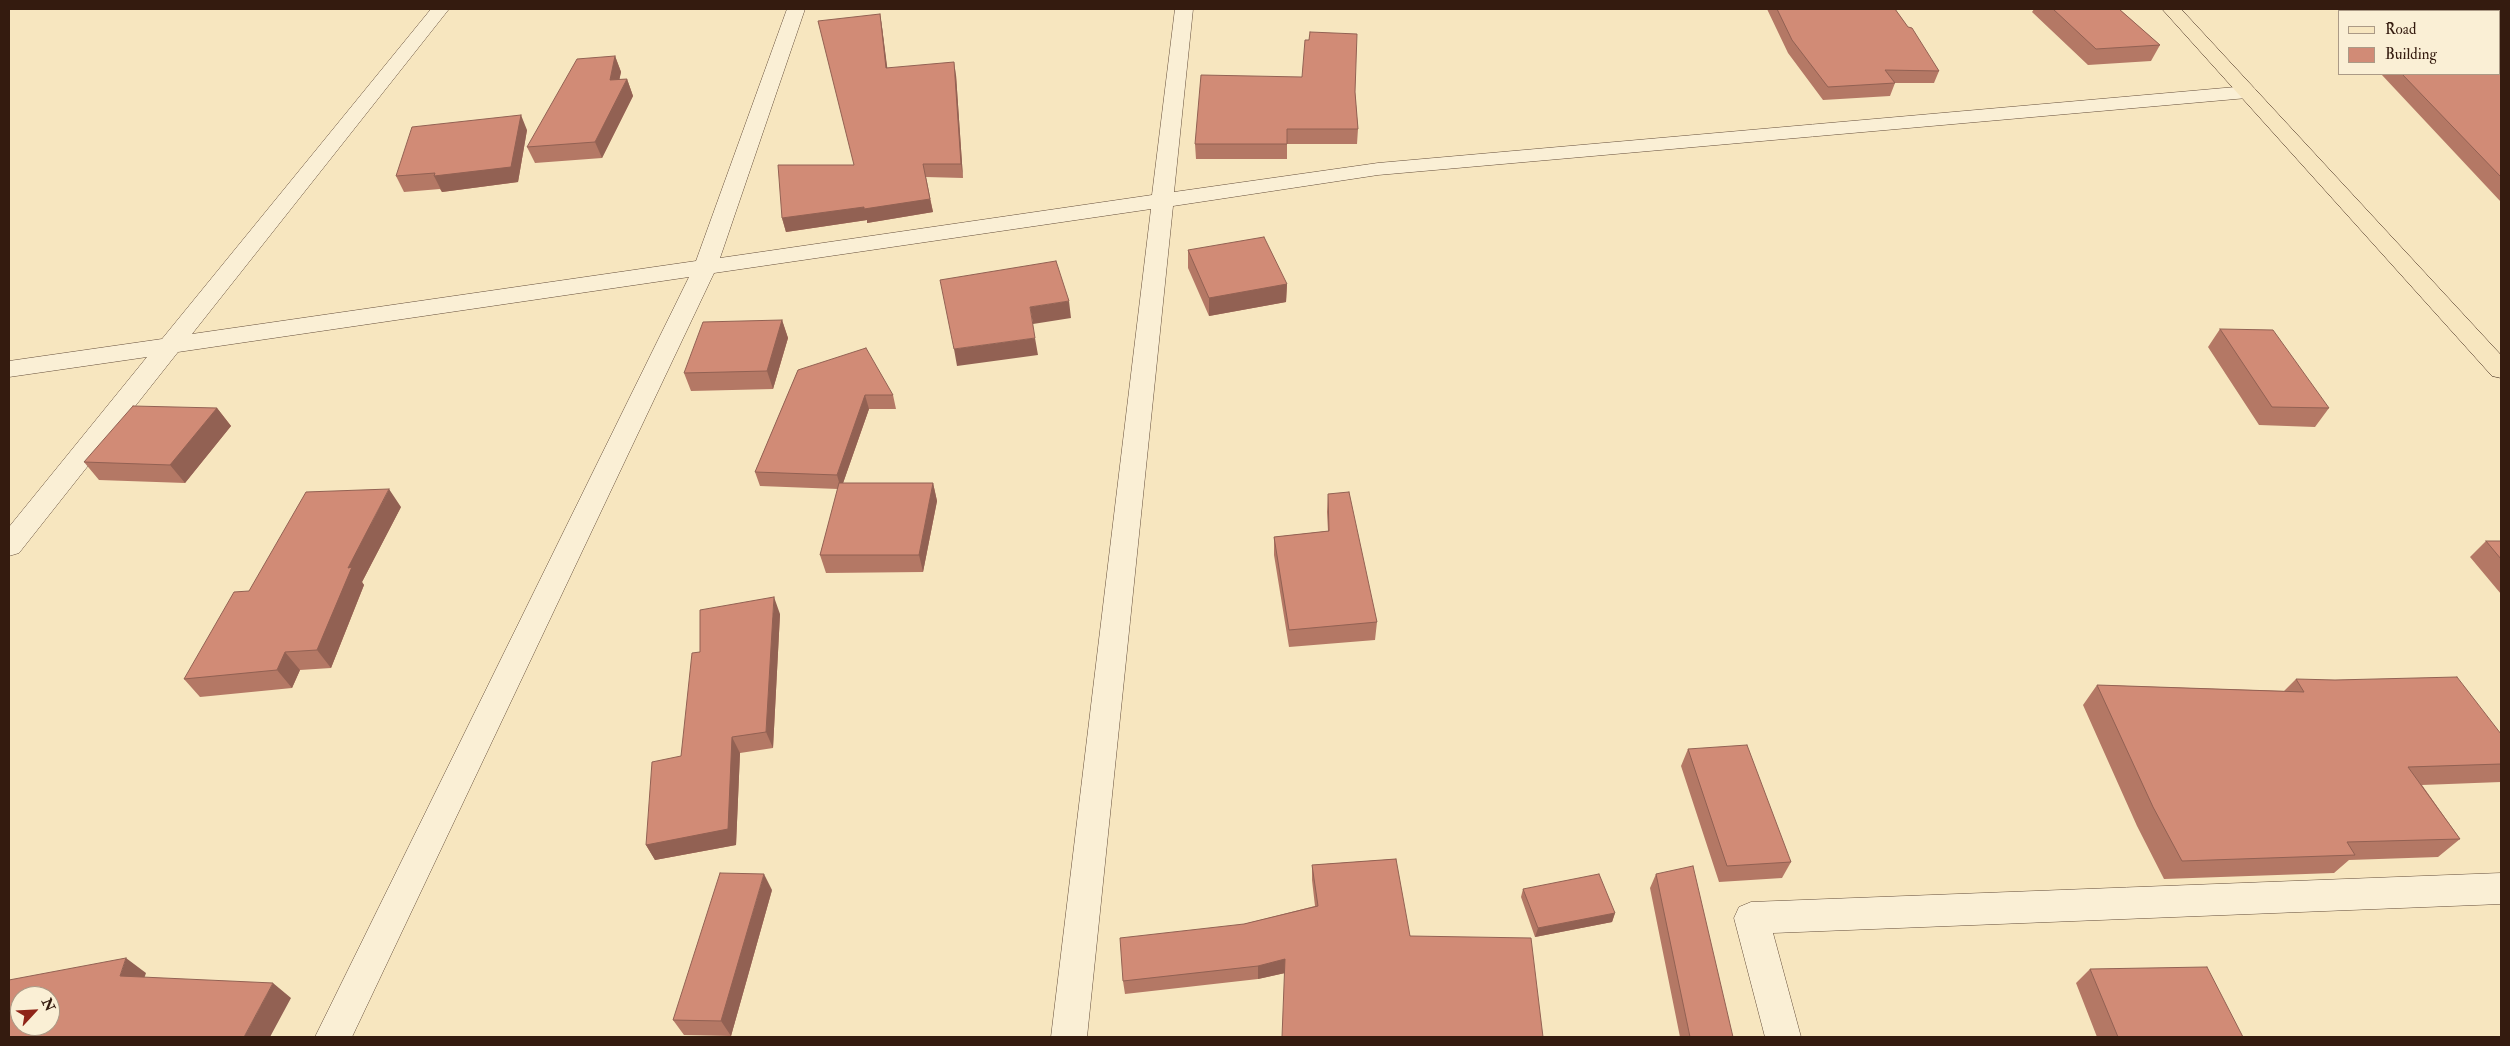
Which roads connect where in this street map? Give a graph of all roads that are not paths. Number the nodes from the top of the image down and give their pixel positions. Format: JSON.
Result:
{"nodes":[{"id":1,"x":440,"y":9,"type":"edge"},
{"id":2,"x":796,"y":9,"type":"edge"},
{"id":3,"x":1184,"y":9,"type":"edge"},
{"id":4,"x":2171,"y":9,"type":"edge"},
{"id":5,"x":2247,"y":92,"type":"junction"},
{"id":6,"x":1162,"y":201,"type":"junction"},
{"id":7,"x":705,"y":268,"type":"junction"},
{"id":8,"x":170,"y":346,"type":"junction"},
{"id":9,"x":9,"y":369,"type":"edge"},
{"id":10,"x":2501,"y":370,"type":"edge"},
{"id":11,"x":9,"y":546,"type":"edge"},
{"id":12,"x":2501,"y":888,"type":"edge"},
{"id":13,"x":333,"y":1037,"type":"edge"},
{"id":14,"x":1069,"y":1037,"type":"edge"},
{"id":15,"x":1783,"y":1037,"type":"edge"}],
"edges":[{"from":1,"to":8,"type":"street"},
{"from":2,"to":7,"type":"street"},
{"from":3,"to":6,"type":"street"},
{"from":4,"to":5,"type":"main road"},
{"from":5,"to":6,"type":"street"},
{"from":5,"to":10,"type":"main road"},
{"from":6,"to":7,"type":"street"},
{"from":6,"to":14,"type":"street"},
{"from":7,"to":8,"type":"street"},
{"from":7,"to":13,"type":"street"},
{"from":8,"to":9,"type":"street"},
{"from":8,"to":11,"type":"street"},
{"from":12,"to":15,"type":"street"}]}
